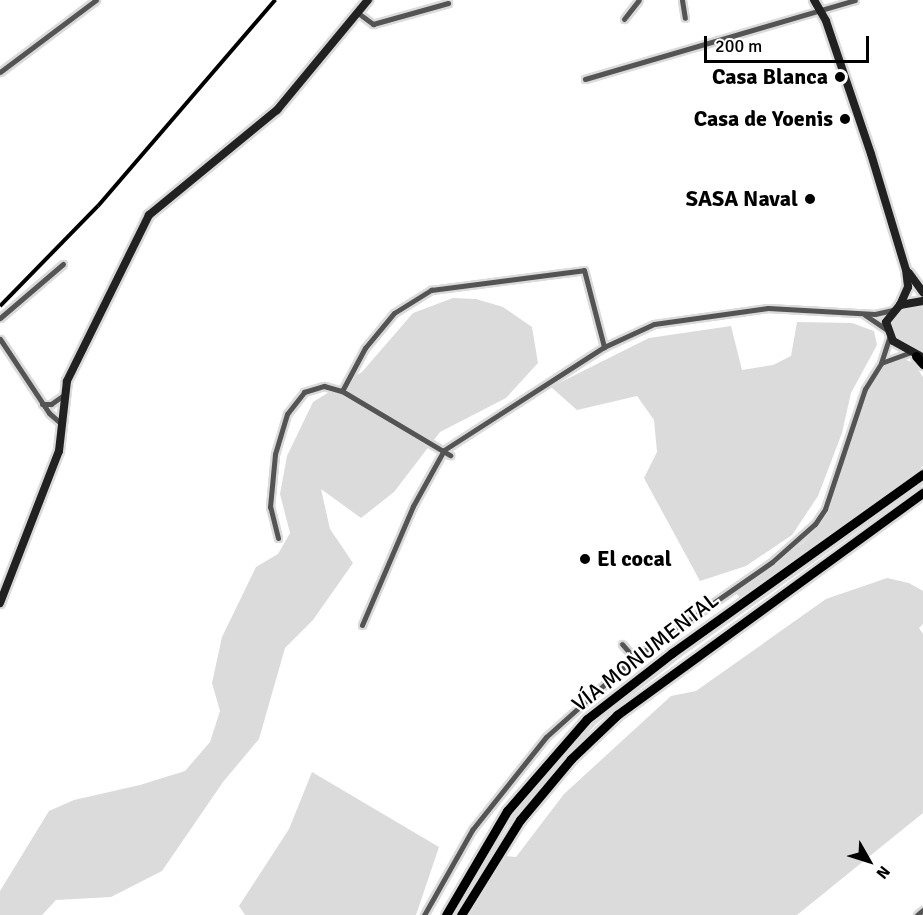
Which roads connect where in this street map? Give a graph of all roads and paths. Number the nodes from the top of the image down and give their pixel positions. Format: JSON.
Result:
{"nodes":[{"id":1,"x":96,"y":0,"type":"edge"},
{"id":2,"x":368,"y":0,"type":"edge"},
{"id":3,"x":639,"y":0,"type":"edge"},
{"id":4,"x":682,"y":0,"type":"edge"},
{"id":5,"x":814,"y":0,"type":"edge"},
{"id":6,"x":855,"y":0,"type":"edge"},
{"id":7,"x":448,"y":3,"type":"dead end"},
{"id":8,"x":820,"y":9,"type":"junction"},
{"id":9,"x":358,"y":13,"type":"junction"},
{"id":10,"x":685,"y":18,"type":"dead end"},
{"id":11,"x":624,"y":19,"type":"dead end"},
{"id":12,"x":0,"y":72,"type":"edge"},
{"id":13,"x":585,"y":80,"type":"dead end"},
{"id":14,"x":63,"y":264,"type":"dead end"},
{"id":15,"x":906,"y":270,"type":"junction"},
{"id":16,"x":923,"y":292,"type":"edge"},
{"id":17,"x":923,"y":301,"type":"edge"},
{"id":18,"x":897,"y":308,"type":"junction"},
{"id":19,"x":858,"y":312,"type":"junction"},
{"id":20,"x":0,"y":318,"type":"edge"},
{"id":21,"x":888,"y":333,"type":"junction"},
{"id":22,"x":0,"y":339,"type":"edge"},
{"id":23,"x":604,"y":347,"type":"junction"},
{"id":24,"x":916,"y":355,"type":"edge"},
{"id":25,"x":881,"y":363,"type":"junction"},
{"id":26,"x":923,"y":364,"type":"edge"},
{"id":27,"x":342,"y":391,"type":"junction"},
{"id":28,"x":64,"y":395,"type":"junction"},
{"id":29,"x":42,"y":404,"type":"junction"},
{"id":30,"x":64,"y":426,"type":"junction"},
{"id":31,"x":444,"y":450,"type":"junction"},
{"id":32,"x":450,"y":455,"type":"dead end"},
{"id":33,"x":923,"y":474,"type":"edge"},
{"id":34,"x":923,"y":493,"type":"edge"},
{"id":35,"x":923,"y":500,"type":"edge"},
{"id":36,"x":906,"y":504,"type":"junction"},
{"id":37,"x":278,"y":538,"type":"dead end"},
{"id":38,"x":0,"y":603,"type":"edge"},
{"id":39,"x":362,"y":625,"type":"dead end"},
{"id":40,"x":622,"y":644,"type":"dead end"},
{"id":41,"x":634,"y":658,"type":"junction"},
{"id":42,"x":923,"y":910,"type":"edge"},
{"id":43,"x":424,"y":915,"type":"edge"},
{"id":44,"x":446,"y":915,"type":"edge"},
{"id":45,"x":461,"y":915,"type":"edge"},
{"id":46,"x":917,"y":915,"type":"edge"}],
"edges":[{"from":1,"to":12,"type":"street"},
{"from":2,"to":9,"type":"main road"},
{"from":3,"to":11,"type":"street"},
{"from":4,"to":10,"type":"street"},
{"from":5,"to":8,"type":"main road"},
{"from":6,"to":8,"type":"street"},
{"from":7,"to":9,"type":"street"},
{"from":8,"to":13,"type":"street"},
{"from":8,"to":15,"type":"main road"},
{"from":9,"to":28,"type":"main road"},
{"from":14,"to":20,"type":"street"},
{"from":15,"to":16,"type":"main road"},
{"from":15,"to":18,"type":"main road"},
{"from":17,"to":18,"type":"main road"},
{"from":18,"to":19,"type":"street"},
{"from":18,"to":21,"type":"main road"},
{"from":19,"to":21,"type":"street"},
{"from":19,"to":23,"type":"street"},
{"from":21,"to":24,"type":"main road"},
{"from":21,"to":25,"type":"street"},
{"from":22,"to":29,"type":"street"},
{"from":23,"to":27,"type":"street"},
{"from":23,"to":31,"type":"street"},
{"from":24,"to":25,"type":"street"},
{"from":24,"to":26,"type":"highway"},
{"from":25,"to":41,"type":"street"},
{"from":27,"to":31,"type":"street"},
{"from":27,"to":37,"type":"street"},
{"from":28,"to":29,"type":"street"},
{"from":28,"to":30,"type":"main road"},
{"from":29,"to":30,"type":"street"},
{"from":30,"to":38,"type":"main road"},
{"from":31,"to":32,"type":"street"},
{"from":31,"to":39,"type":"street"},
{"from":33,"to":44,"type":"highway","name":"VÍA MONUMENTAL"},
{"from":34,"to":36,"type":"highway","name":"VÍA MONUMENTAL"},
{"from":35,"to":36,"type":"highway"},
{"from":36,"to":45,"type":"highway","name":"VÍA MONUMENTAL"},
{"from":40,"to":41,"type":"street"},
{"from":41,"to":43,"type":"street"},
{"from":42,"to":46,"type":"street"}]}
